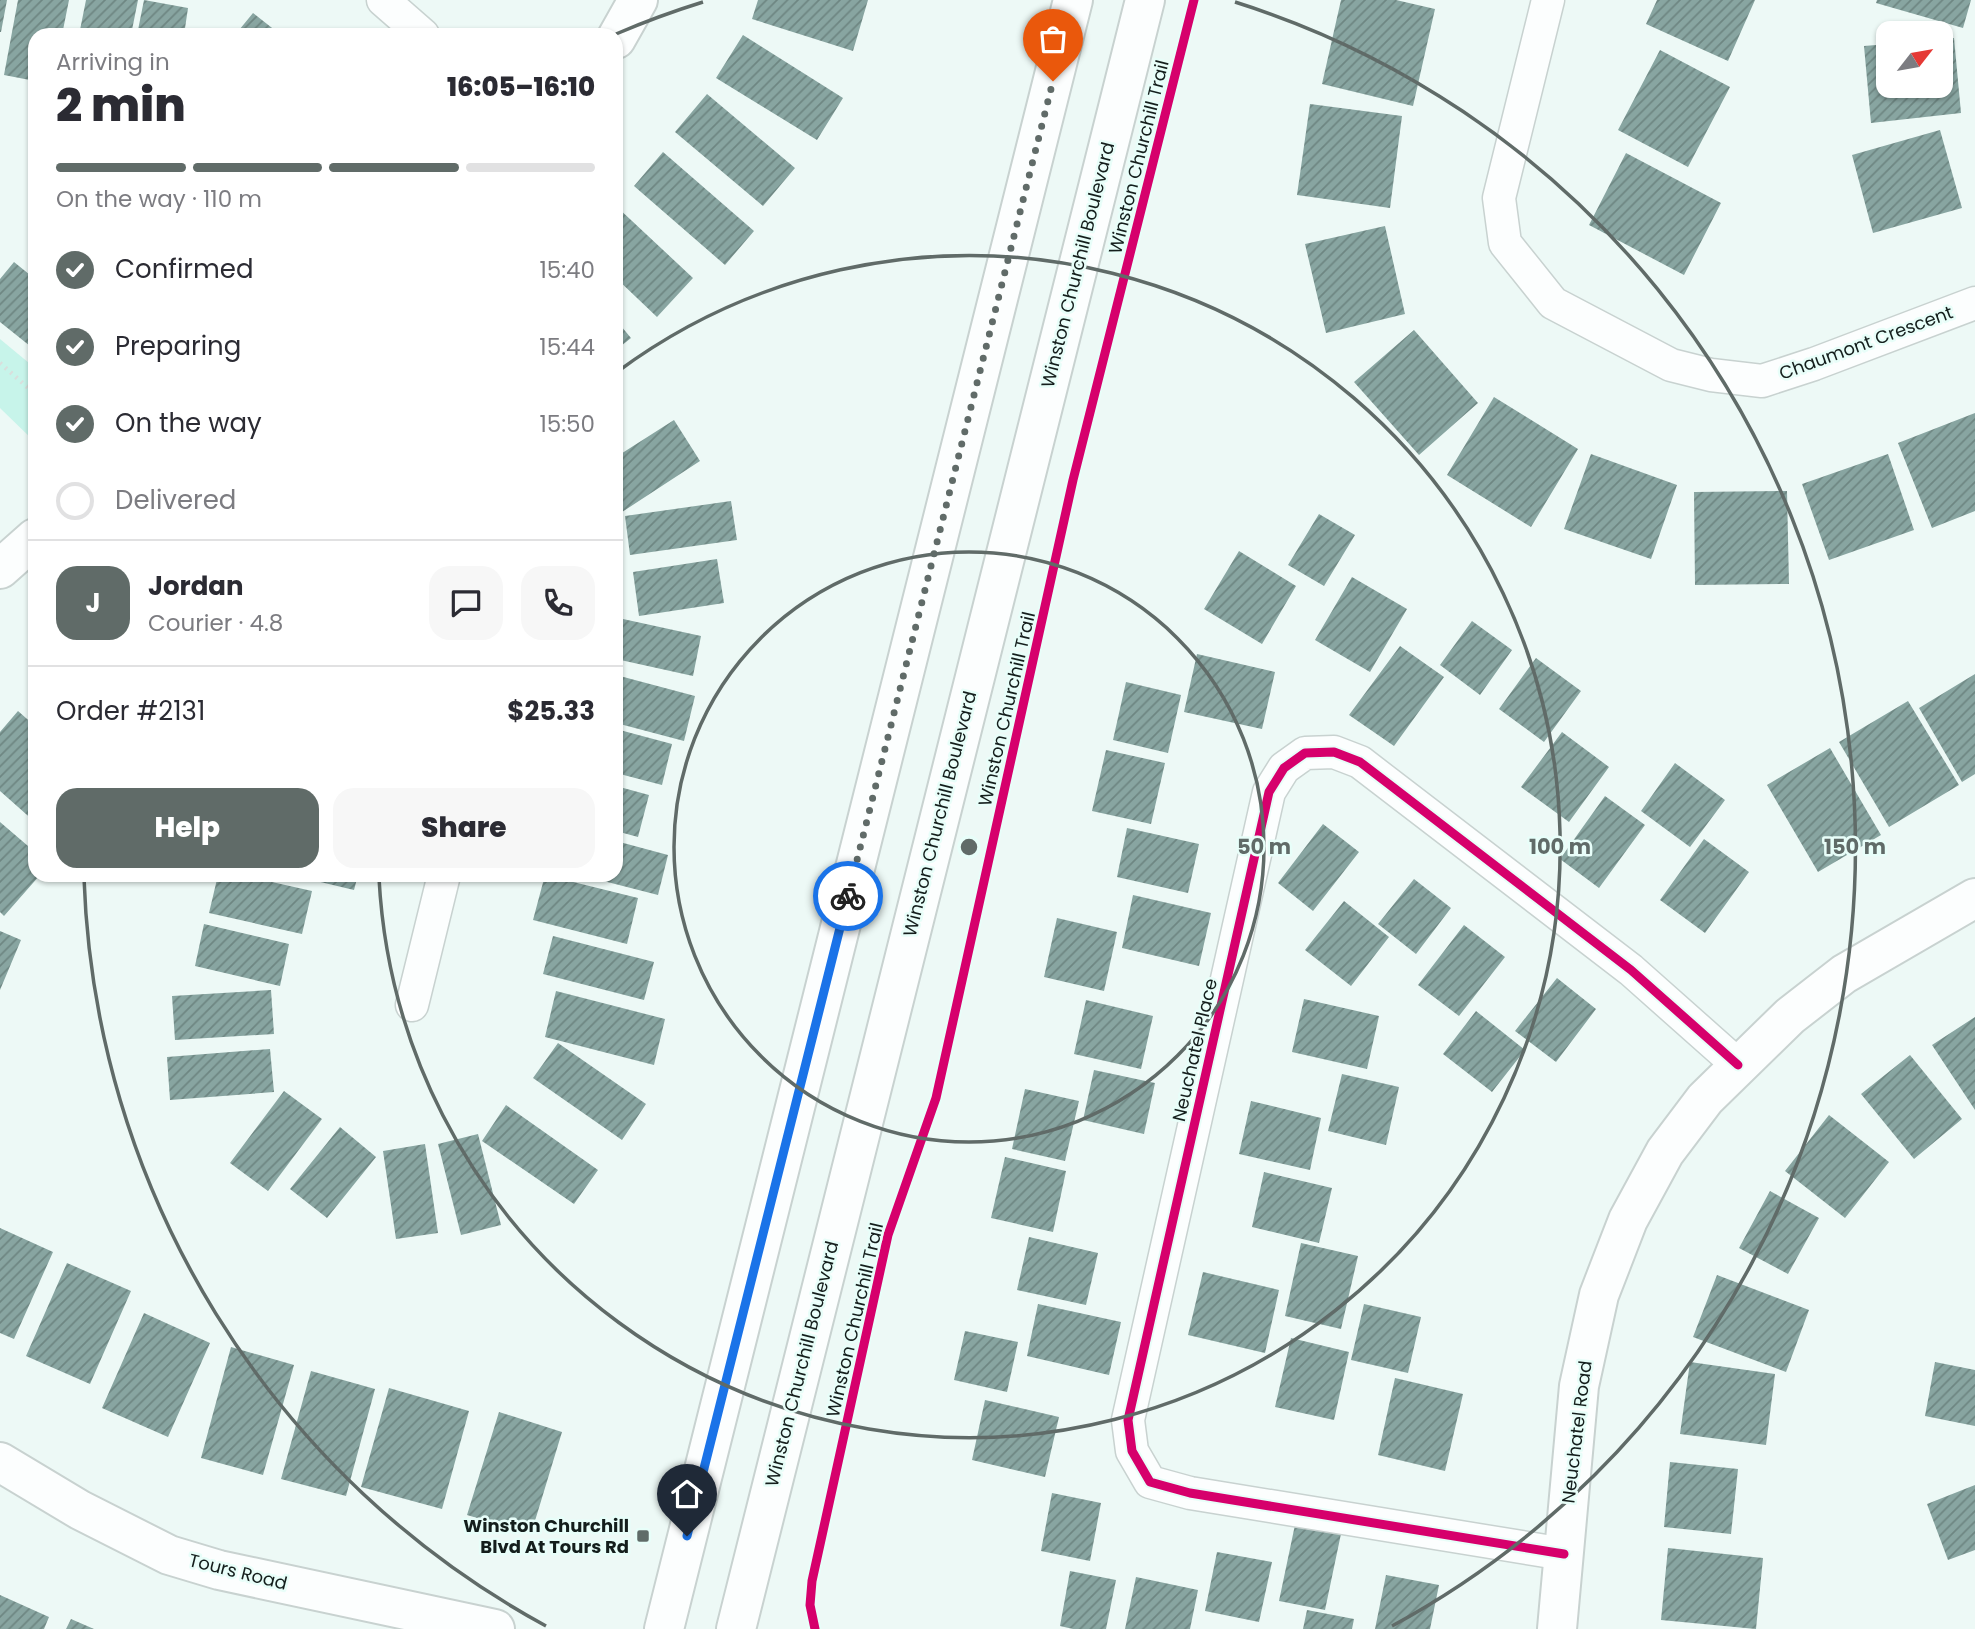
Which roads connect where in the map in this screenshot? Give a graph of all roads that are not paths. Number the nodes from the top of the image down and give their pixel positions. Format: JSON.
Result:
{"nodes":[{"id":1,"x":383,"y":0,"type":"edge"},
{"id":2,"x":638,"y":0,"type":"edge"},
{"id":3,"x":1073,"y":0,"type":"edge"},
{"id":4,"x":1145,"y":0,"type":"edge"},
{"id":5,"x":1548,"y":0,"type":"edge"},
{"id":6,"x":415,"y":28,"type":"edge"},
{"id":7,"x":622,"y":28,"type":"edge"},
{"id":8,"x":1975,"y":303,"type":"edge"},
{"id":9,"x":28,"y":544,"type":"edge"},
{"id":10,"x":0,"y":569,"type":"edge"},
{"id":11,"x":442,"y":882,"type":"edge"},
{"id":12,"x":1975,"y":898,"type":"edge"},
{"id":13,"x":412,"y":1005,"type":"dead end"},
{"id":14,"x":1738,"y":1065,"type":"junction"},
{"id":15,"x":0,"y":1462,"type":"edge"},
{"id":16,"x":1564,"y":1553,"type":"junction"},
{"id":17,"x":495,"y":1629,"type":"edge"},
{"id":18,"x":664,"y":1629,"type":"edge"},
{"id":19,"x":736,"y":1629,"type":"edge"},
{"id":20,"x":1557,"y":1629,"type":"edge"}],
"edges":[{"from":1,"to":6,"type":"street"},
{"from":2,"to":7,"type":"main road"},
{"from":3,"to":18,"type":"main road"},
{"from":4,"to":19,"type":"main road","name":"Winston Churchill Boulevard"},
{"from":5,"to":8,"type":"street","name":"Chaumont Crescent"},
{"from":9,"to":10,"type":"main road"},
{"from":11,"to":13,"type":"street"},
{"from":12,"to":14,"type":"main road","name":"Neuchatel Road"},
{"from":14,"to":16,"type":"main road","name":"Neuchatel Road"},
{"from":14,"to":16,"type":"street","name":"Neuchatel Place"},
{"from":15,"to":17,"type":"main road","name":"Tours Road"},
{"from":16,"to":20,"type":"main road","name":"Neuchatel Road"}]}
